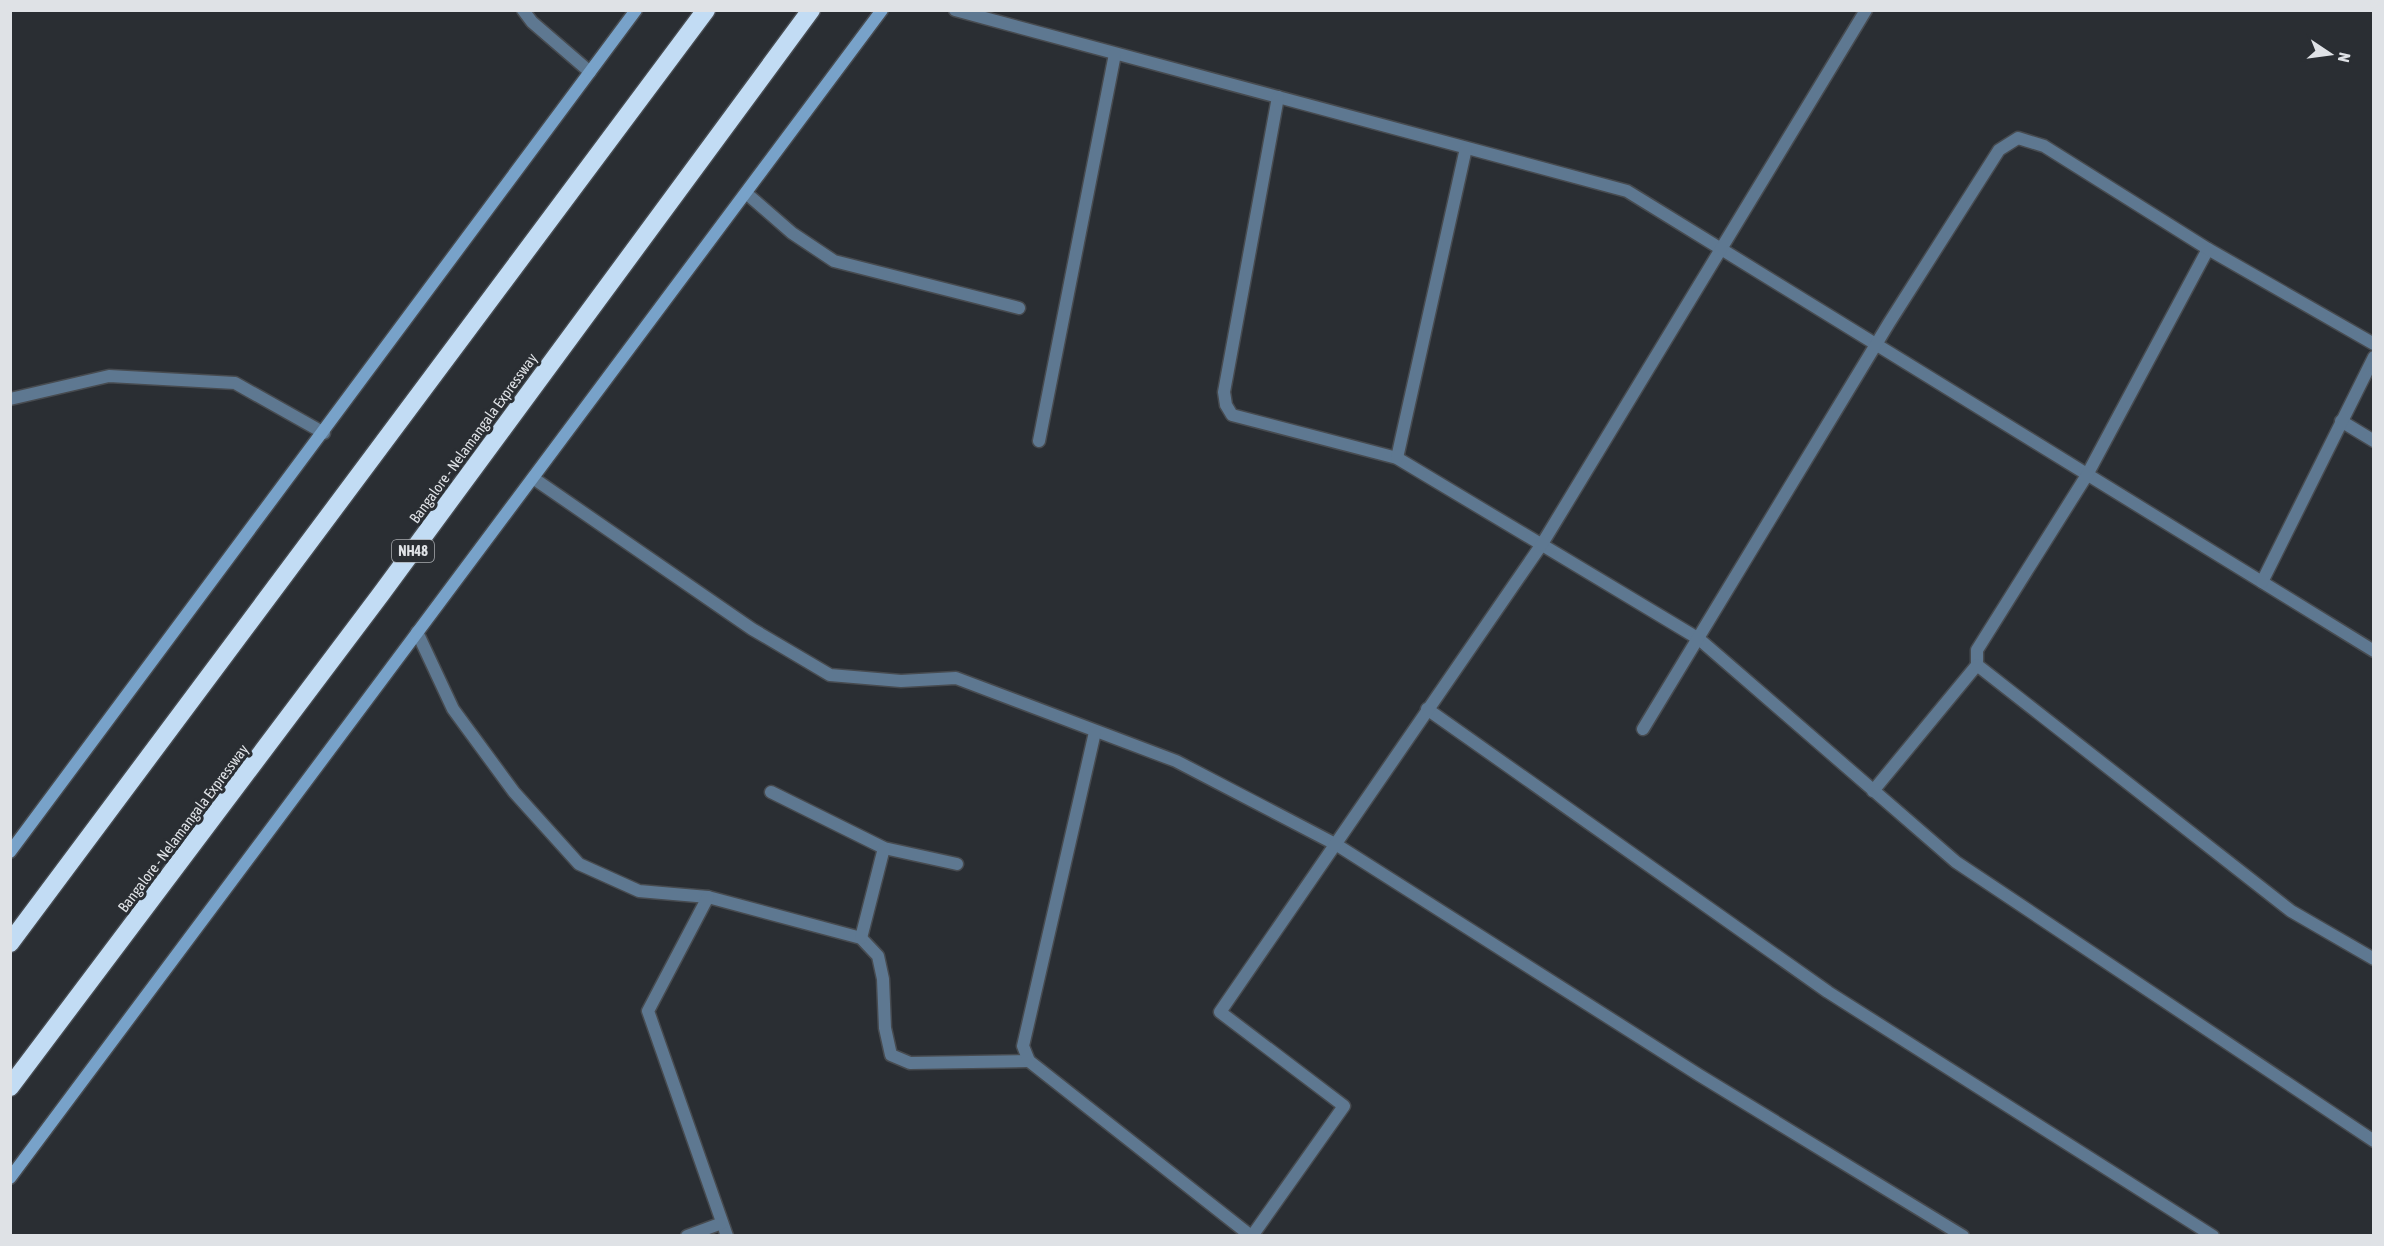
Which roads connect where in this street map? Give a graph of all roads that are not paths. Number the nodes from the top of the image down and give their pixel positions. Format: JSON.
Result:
{"nodes":[{"id":1,"x":523,"y":10,"type":"edge"},
{"id":2,"x":636,"y":10,"type":"edge"},
{"id":3,"x":706,"y":10,"type":"edge"},
{"id":4,"x":811,"y":10,"type":"edge"},
{"id":5,"x":882,"y":10,"type":"edge"},
{"id":6,"x":955,"y":10,"type":"edge"},
{"id":7,"x":1866,"y":10,"type":"edge"},
{"id":8,"x":1115,"y":54,"type":"junction"},
{"id":9,"x":590,"y":72,"type":"junction"},
{"id":10,"x":1278,"y":98,"type":"junction"},
{"id":11,"x":1466,"y":148,"type":"junction"},
{"id":12,"x":746,"y":193,"type":"junction"},
{"id":13,"x":1720,"y":249,"type":"junction"},
{"id":14,"x":2208,"y":249,"type":"junction"},
{"id":15,"x":1019,"y":308,"type":"dead end"},
{"id":16,"x":2373,"y":344,"type":"edge"},
{"id":17,"x":1877,"y":346,"type":"junction"},
{"id":18,"x":2373,"y":357,"type":"edge"},
{"id":19,"x":10,"y":399,"type":"edge"},
{"id":20,"x":2342,"y":421,"type":"junction"},
{"id":21,"x":324,"y":433,"type":"junction"},
{"id":22,"x":1038,"y":441,"type":"dead end"},
{"id":23,"x":2373,"y":441,"type":"edge"},
{"id":24,"x":1397,"y":458,"type":"junction"},
{"id":25,"x":2087,"y":475,"type":"junction"},
{"id":26,"x":533,"y":478,"type":"junction"},
{"id":27,"x":1542,"y":544,"type":"junction"},
{"id":28,"x":2262,"y":582,"type":"junction"},
{"id":29,"x":417,"y":632,"type":"junction"},
{"id":30,"x":1699,"y":639,"type":"junction"},
{"id":31,"x":2373,"y":651,"type":"edge"},
{"id":32,"x":1977,"y":665,"type":"junction"},
{"id":33,"x":1427,"y":709,"type":"junction"},
{"id":34,"x":1643,"y":729,"type":"dead end"},
{"id":35,"x":1095,"y":732,"type":"junction"},
{"id":36,"x":1873,"y":791,"type":"junction"},
{"id":37,"x":771,"y":792,"type":"dead end"},
{"id":38,"x":1337,"y":845,"type":"junction"},
{"id":39,"x":884,"y":848,"type":"junction"},
{"id":40,"x":10,"y":852,"type":"edge"},
{"id":41,"x":957,"y":864,"type":"dead end"},
{"id":42,"x":708,"y":897,"type":"junction"},
{"id":43,"x":861,"y":938,"type":"junction"},
{"id":44,"x":10,"y":943,"type":"edge"},
{"id":45,"x":2373,"y":959,"type":"edge"},
{"id":46,"x":1029,"y":1061,"type":"junction"},
{"id":47,"x":10,"y":1087,"type":"edge"},
{"id":48,"x":2373,"y":1141,"type":"edge"},
{"id":49,"x":10,"y":1178,"type":"edge"},
{"id":50,"x":722,"y":1223,"type":"junction"},
{"id":51,"x":687,"y":1236,"type":"edge"},
{"id":52,"x":727,"y":1236,"type":"edge"},
{"id":53,"x":1251,"y":1236,"type":"edge"},
{"id":54,"x":1963,"y":1236,"type":"edge"},
{"id":55,"x":2213,"y":1236,"type":"edge"}],
"edges":[{"from":1,"to":9,"type":"street"},
{"from":2,"to":9,"type":"street"},
{"from":3,"to":44,"type":"highway"},
{"from":4,"to":47,"type":"highway","name":"Bangalore - Nelamangala Expressway","number":"NH48"},
{"from":5,"to":12,"type":"street"},
{"from":6,"to":8,"type":"street"},
{"from":7,"to":13,"type":"street"},
{"from":8,"to":10,"type":"street"},
{"from":8,"to":22,"type":"street"},
{"from":9,"to":21,"type":"street"},
{"from":10,"to":11,"type":"street"},
{"from":10,"to":24,"type":"street"},
{"from":11,"to":13,"type":"street"},
{"from":11,"to":24,"type":"street"},
{"from":12,"to":15,"type":"street"},
{"from":12,"to":26,"type":"street"},
{"from":13,"to":17,"type":"street"},
{"from":13,"to":27,"type":"street"},
{"from":14,"to":16,"type":"street"},
{"from":14,"to":17,"type":"street"},
{"from":14,"to":25,"type":"street"},
{"from":17,"to":25,"type":"street"},
{"from":17,"to":30,"type":"street"},
{"from":18,"to":20,"type":"street"},
{"from":19,"to":21,"type":"street"},
{"from":20,"to":23,"type":"street"},
{"from":20,"to":28,"type":"street"},
{"from":21,"to":40,"type":"street"},
{"from":24,"to":27,"type":"street"},
{"from":25,"to":28,"type":"street"},
{"from":25,"to":32,"type":"street"},
{"from":26,"to":29,"type":"street"},
{"from":26,"to":35,"type":"street"},
{"from":27,"to":30,"type":"street"},
{"from":27,"to":33,"type":"street"},
{"from":28,"to":31,"type":"street"},
{"from":29,"to":42,"type":"street"},
{"from":29,"to":49,"type":"street"},
{"from":30,"to":34,"type":"street"},
{"from":30,"to":36,"type":"street"},
{"from":32,"to":36,"type":"street"},
{"from":32,"to":45,"type":"street"},
{"from":33,"to":38,"type":"street"},
{"from":33,"to":55,"type":"street"},
{"from":35,"to":38,"type":"street"},
{"from":35,"to":46,"type":"street"},
{"from":36,"to":48,"type":"street"},
{"from":37,"to":39,"type":"street"},
{"from":38,"to":53,"type":"street"},
{"from":38,"to":54,"type":"street"},
{"from":39,"to":41,"type":"street"},
{"from":39,"to":43,"type":"street"},
{"from":42,"to":43,"type":"street"},
{"from":42,"to":50,"type":"street"},
{"from":43,"to":46,"type":"street"},
{"from":46,"to":53,"type":"street"},
{"from":50,"to":51,"type":"street"},
{"from":50,"to":52,"type":"street"}]}
